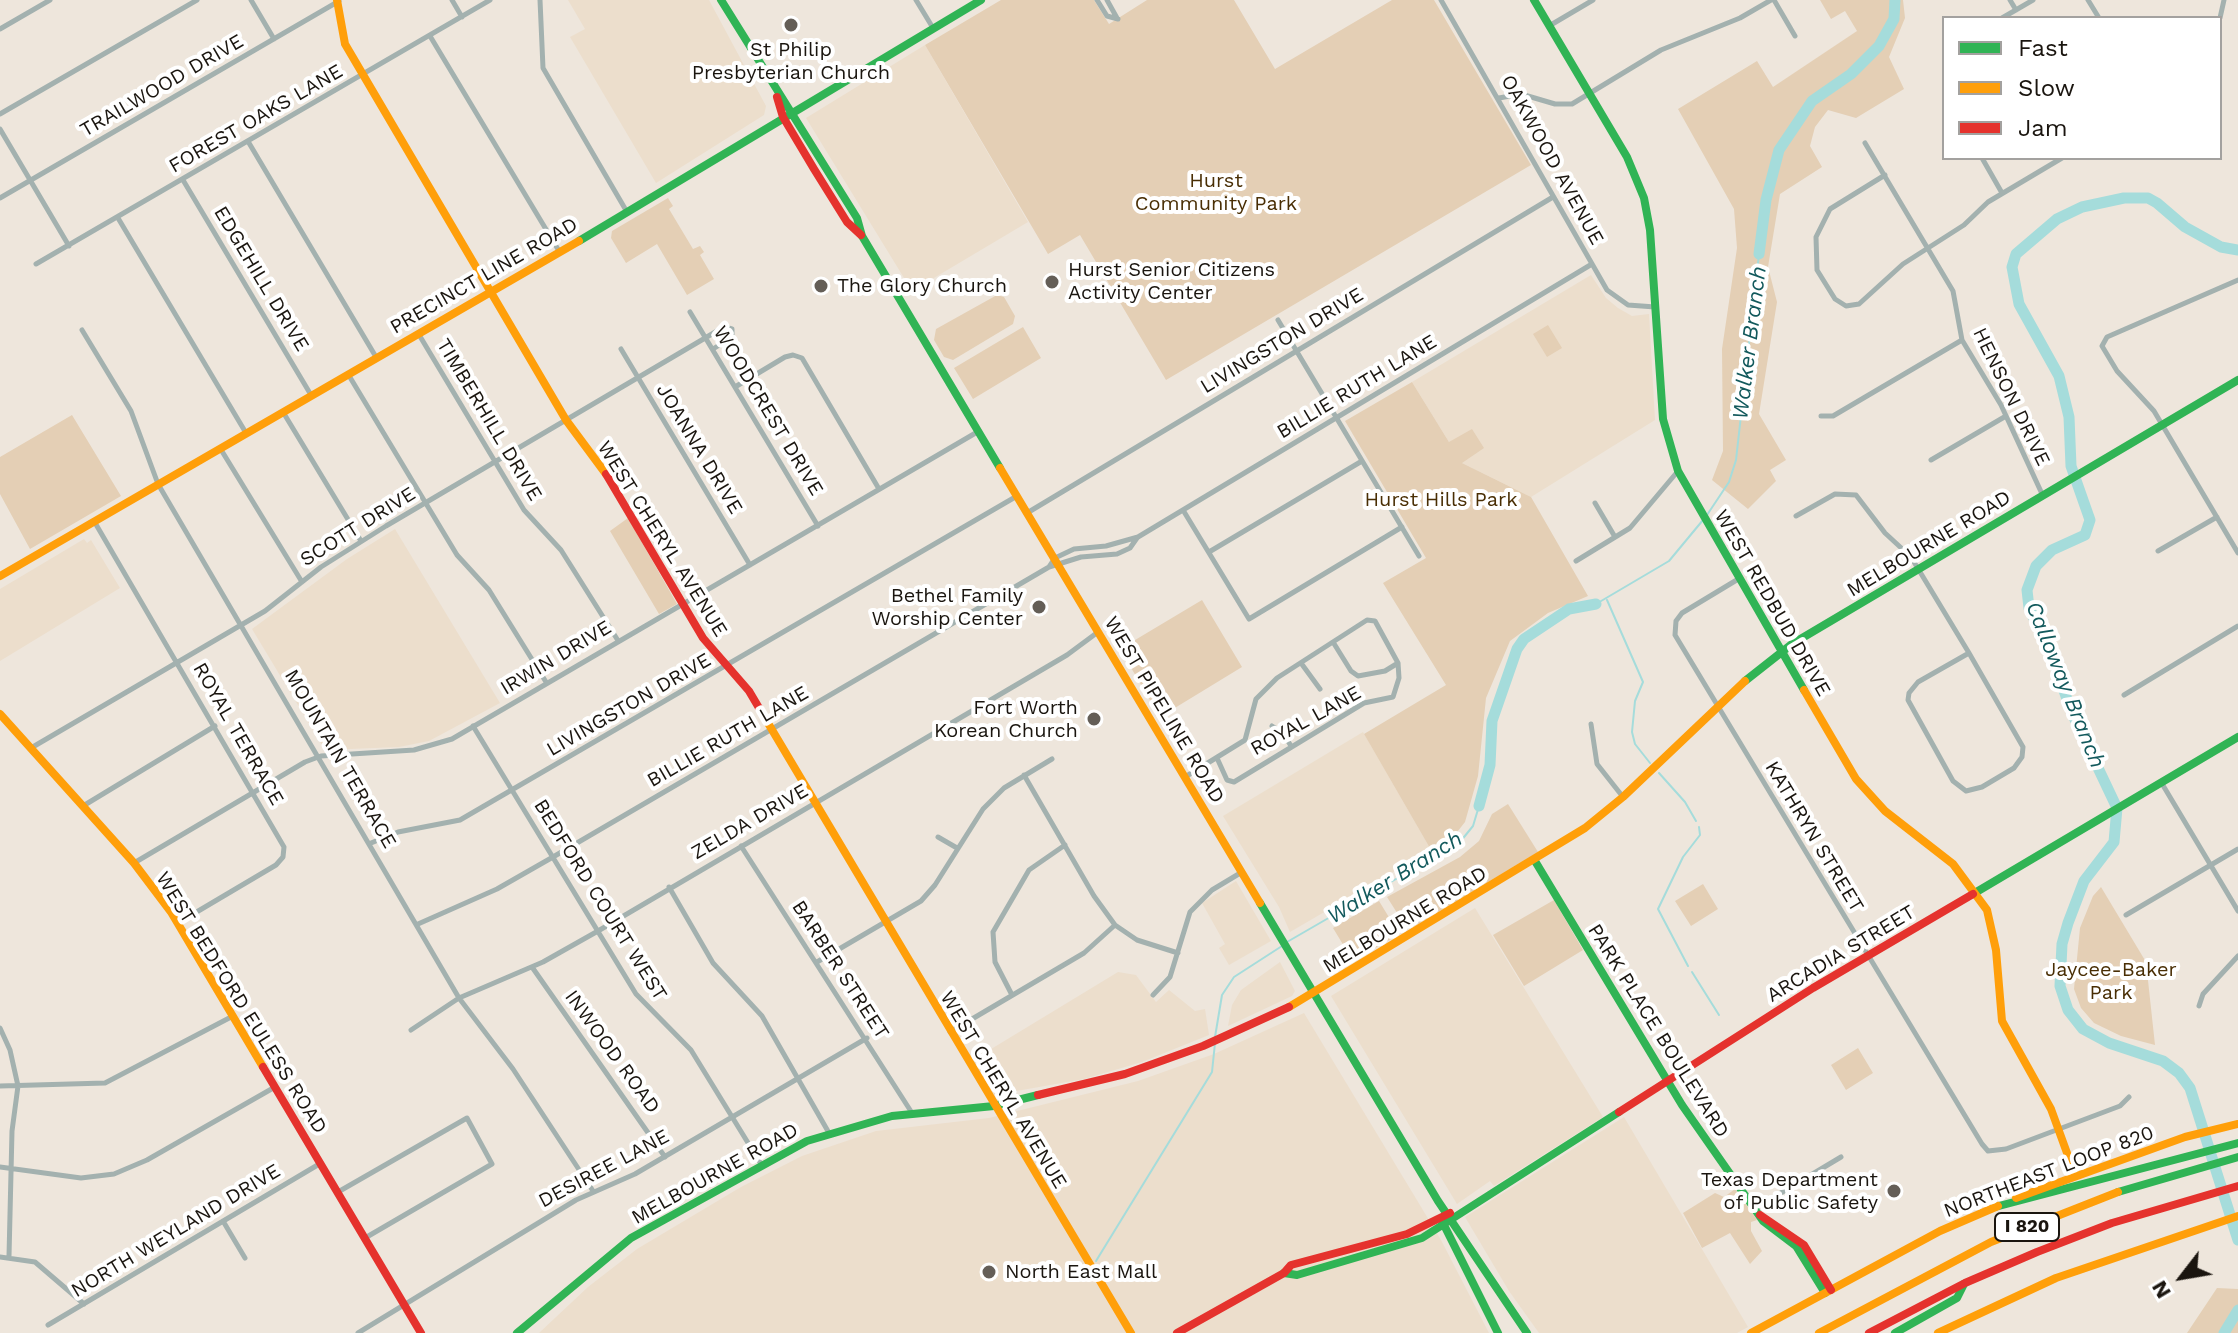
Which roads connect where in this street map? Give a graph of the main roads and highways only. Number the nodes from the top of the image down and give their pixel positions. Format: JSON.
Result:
{"nodes":[{"id":1,"x":338,"y":0,"type":"edge"},
{"id":2,"x":721,"y":0,"type":"edge"},
{"id":3,"x":981,"y":0,"type":"edge"},
{"id":4,"x":1534,"y":0,"type":"edge"},
{"id":5,"x":775,"y":91,"type":"junction"},
{"id":6,"x":793,"y":112,"type":"junction"},
{"id":7,"x":783,"y":117,"type":"junction"},
{"id":8,"x":862,"y":236,"type":"junction"},
{"id":9,"x":490,"y":289,"type":"junction"},
{"id":10,"x":2238,"y":380,"type":"edge"},
{"id":11,"x":0,"y":576,"type":"edge"},
{"id":12,"x":1783,"y":651,"type":"junction"},
{"id":13,"x":0,"y":714,"type":"edge"},
{"id":14,"x":2238,"y":737,"type":"edge"},
{"id":15,"x":1535,"y":861,"type":"junction"},
{"id":16,"x":1976,"y":892,"type":"junction"},
{"id":17,"x":1314,"y":993,"type":"junction"},
{"id":18,"x":1667,"y":1080,"type":"junction"},
{"id":19,"x":994,"y":1106,"type":"junction"},
{"id":20,"x":2238,"y":1124,"type":"edge"},
{"id":21,"x":2233,"y":1144,"type":"edge"},
{"id":22,"x":2235,"y":1158,"type":"edge"},
{"id":23,"x":2075,"y":1175,"type":"junction"},
{"id":24,"x":2238,"y":1186,"type":"edge"},
{"id":25,"x":1438,"y":1201,"type":"junction"},
{"id":26,"x":1995,"y":1207,"type":"junction"},
{"id":27,"x":1451,"y":1216,"type":"junction"},
{"id":28,"x":2238,"y":1216,"type":"edge"},
{"id":29,"x":1442,"y":1221,"type":"junction"},
{"id":30,"x":1965,"y":1283,"type":"junction"},
{"id":31,"x":1828,"y":1291,"type":"junction"},
{"id":32,"x":1498,"y":1332,"type":"edge"},
{"id":33,"x":421,"y":1333,"type":"edge"},
{"id":34,"x":517,"y":1333,"type":"edge"},
{"id":35,"x":1131,"y":1333,"type":"edge"},
{"id":36,"x":1177,"y":1333,"type":"edge"},
{"id":37,"x":1527,"y":1333,"type":"edge"},
{"id":38,"x":1751,"y":1333,"type":"edge"},
{"id":39,"x":1821,"y":1333,"type":"edge"},
{"id":40,"x":1869,"y":1333,"type":"edge"},
{"id":41,"x":1895,"y":1333,"type":"edge"},
{"id":42,"x":1938,"y":1333,"type":"edge"}],
"edges":[{"from":1,"to":9,"type":"main road","name":"WEST CHERYL AVENUE"},
{"from":2,"to":5,"type":"main road","name":"WEST PIPELINE ROAD"},
{"from":3,"to":6,"type":"main road","name":"PRECINCT LINE ROAD"},
{"from":4,"to":12,"type":"main road","name":"WEST REDBUD DRIVE"},
{"from":5,"to":6,"type":"main road","name":"WEST PIPELINE ROAD"},
{"from":5,"to":7,"type":"main road","name":"WEST PIPELINE ROAD"},
{"from":6,"to":7,"type":"main road","name":"PRECINCT LINE ROAD"},
{"from":6,"to":8,"type":"main road","name":"WEST PIPELINE ROAD"},
{"from":7,"to":8,"type":"main road","name":"WEST PIPELINE ROAD"},
{"from":7,"to":9,"type":"main road","name":"PRECINCT LINE ROAD"},
{"from":8,"to":17,"type":"main road","name":"WEST PIPELINE ROAD"},
{"from":9,"to":11,"type":"main road","name":"PRECINCT LINE ROAD"},
{"from":9,"to":19,"type":"main road","name":"WEST CHERYL AVENUE"},
{"from":10,"to":12,"type":"main road","name":"MELBOURNE ROAD"},
{"from":12,"to":15,"type":"main road","name":"MELBOURNE ROAD"},
{"from":12,"to":16,"type":"main road","name":"WEST REDBUD DRIVE"},
{"from":13,"to":33,"type":"main road","name":"WEST BEDFORD EULESS ROAD"},
{"from":14,"to":16,"type":"main road","name":"ARCADIA STREET"},
{"from":15,"to":17,"type":"main road","name":"MELBOURNE ROAD"},
{"from":15,"to":18,"type":"main road","name":"PARK PLACE BOULEVARD"},
{"from":16,"to":18,"type":"main road","name":"ARCADIA STREET"},
{"from":16,"to":23,"type":"main road","name":"WEST REDBUD DRIVE"},
{"from":17,"to":19,"type":"main road","name":"MELBOURNE ROAD"},
{"from":17,"to":25,"type":"main road","name":"WEST PIPELINE ROAD"},
{"from":18,"to":27,"type":"main road","name":"ARCADIA STREET"},
{"from":18,"to":31,"type":"main road","name":"PARK PLACE BOULEVARD"},
{"from":19,"to":34,"type":"main road","name":"MELBOURNE ROAD"},
{"from":19,"to":35,"type":"main road","name":"WEST CHERYL AVENUE"},
{"from":20,"to":23,"type":"main road","name":"NORTHEAST LOOP 820"},
{"from":21,"to":26,"type":"main road"},
{"from":22,"to":39,"type":"main road","number":"I 820"},
{"from":23,"to":26,"type":"main road","name":"NORTHEAST LOOP 820"},
{"from":24,"to":30,"type":"main road","number":"I 820"},
{"from":25,"to":27,"type":"main road","name":"WEST PIPELINE ROAD"},
{"from":25,"to":29,"type":"main road","name":"WEST PIPELINE ROAD"},
{"from":26,"to":31,"type":"main road","name":"NORTHEAST LOOP 820"},
{"from":27,"to":29,"type":"main road","name":"ARCADIA STREET"},
{"from":27,"to":37,"type":"main road","name":"WEST PIPELINE ROAD"},
{"from":28,"to":42,"type":"main road"},
{"from":29,"to":32,"type":"main road","name":"WEST PIPELINE ROAD"},
{"from":29,"to":36,"type":"main road","name":"ARCADIA STREET"},
{"from":30,"to":40,"type":"main road","number":"I 820"},
{"from":30,"to":41,"type":"main road"},
{"from":31,"to":38,"type":"main road","name":"NORTHEAST LOOP 820"}]}
